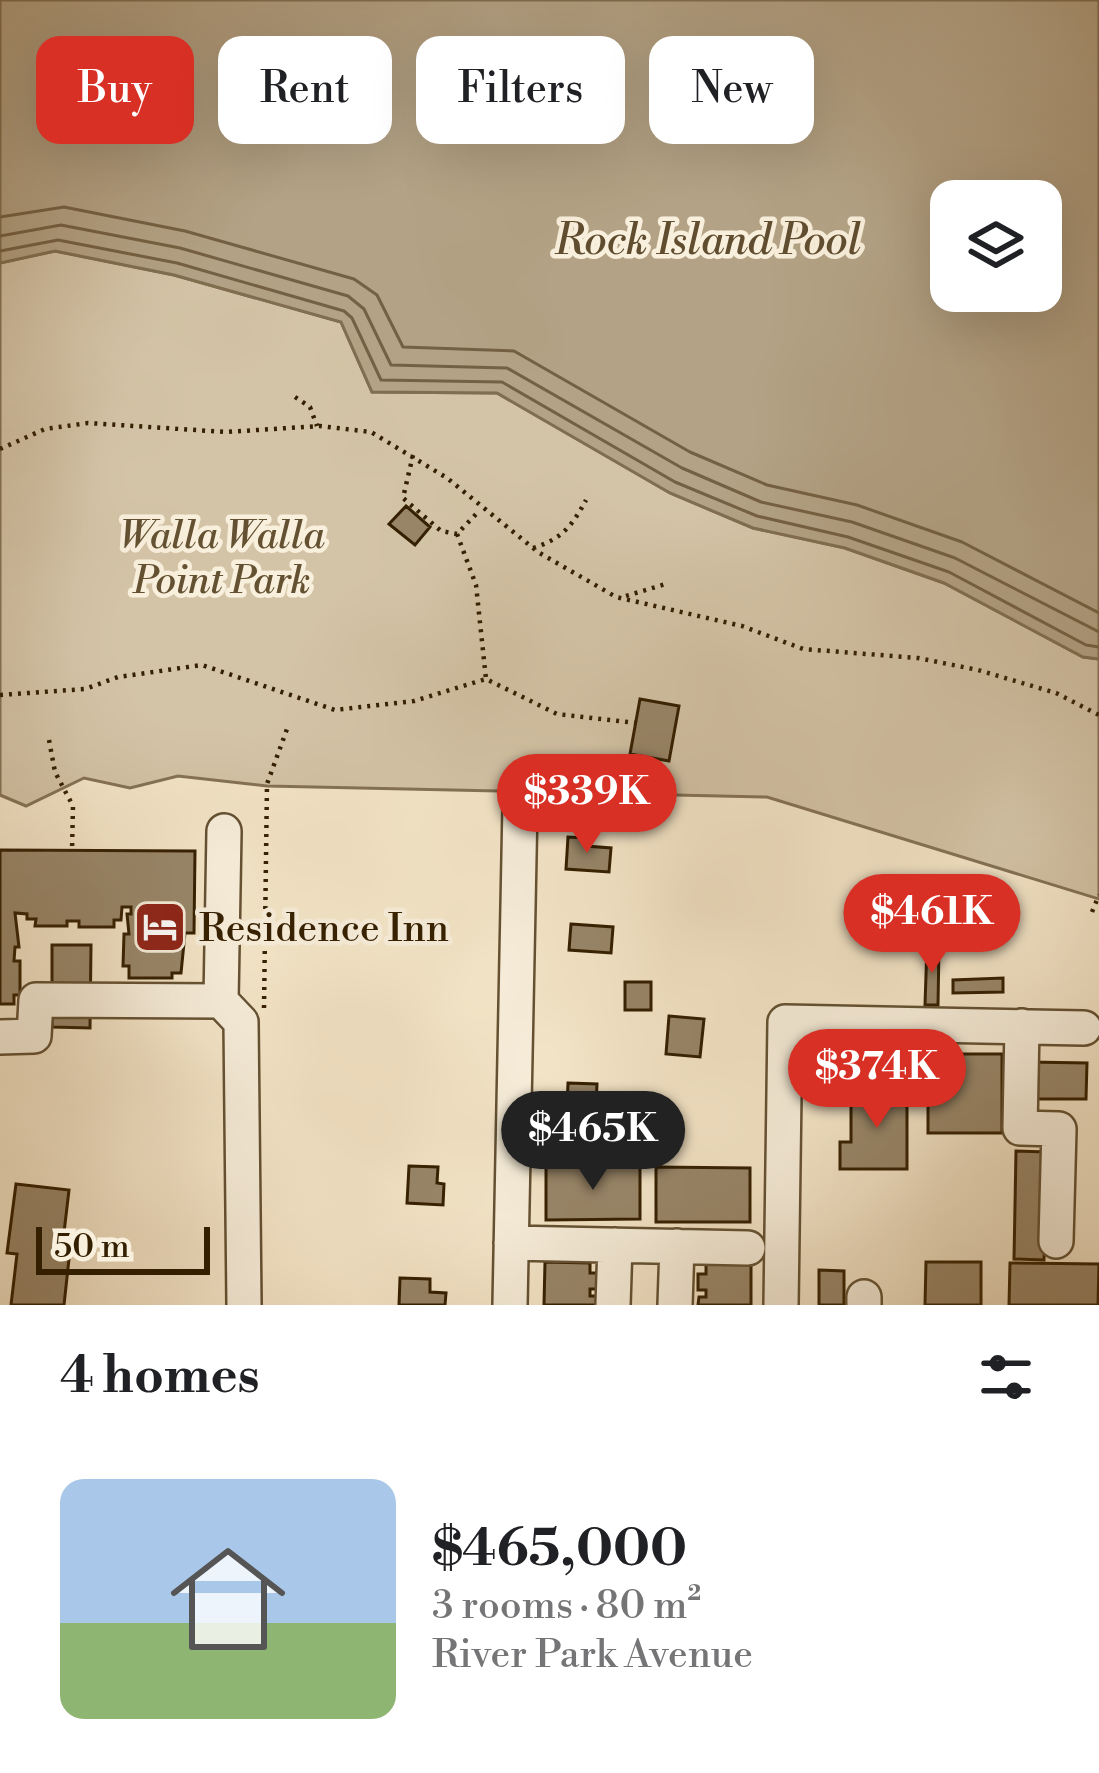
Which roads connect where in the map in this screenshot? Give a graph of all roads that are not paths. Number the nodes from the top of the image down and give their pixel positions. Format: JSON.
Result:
{"nodes":[{"id":1,"x":520,"y":806,"type":"dead end"},
{"id":2,"x":224,"y":831,"type":"dead end"},
{"id":3,"x":231,"y":1014,"type":"junction"},
{"id":4,"x":1022,"y":1027,"type":"junction"},
{"id":5,"x":1084,"y":1028,"type":"dead end"},
{"id":6,"x":0,"y":1037,"type":"edge"},
{"id":7,"x":1056,"y":1240,"type":"dead end"},
{"id":8,"x":511,"y":1243,"type":"junction"},
{"id":9,"x":615,"y":1245,"type":"junction"},
{"id":10,"x":676,"y":1246,"type":"junction"},
{"id":11,"x":748,"y":1248,"type":"dead end"},
{"id":12,"x":244,"y":1305,"type":"edge"},
{"id":13,"x":510,"y":1305,"type":"edge"},
{"id":14,"x":613,"y":1305,"type":"edge"},
{"id":15,"x":675,"y":1305,"type":"edge"},
{"id":16,"x":781,"y":1305,"type":"edge"}],
"edges":[{"from":1,"to":8,"type":"street"},
{"from":2,"to":3,"type":"street"},
{"from":3,"to":6,"type":"street"},
{"from":3,"to":12,"type":"street"},
{"from":4,"to":5,"type":"street"},
{"from":4,"to":7,"type":"street"},
{"from":4,"to":16,"type":"street"},
{"from":8,"to":9,"type":"street"},
{"from":8,"to":13,"type":"street"},
{"from":9,"to":10,"type":"street"},
{"from":9,"to":14,"type":"street"},
{"from":10,"to":11,"type":"street"},
{"from":10,"to":15,"type":"street"}]}
